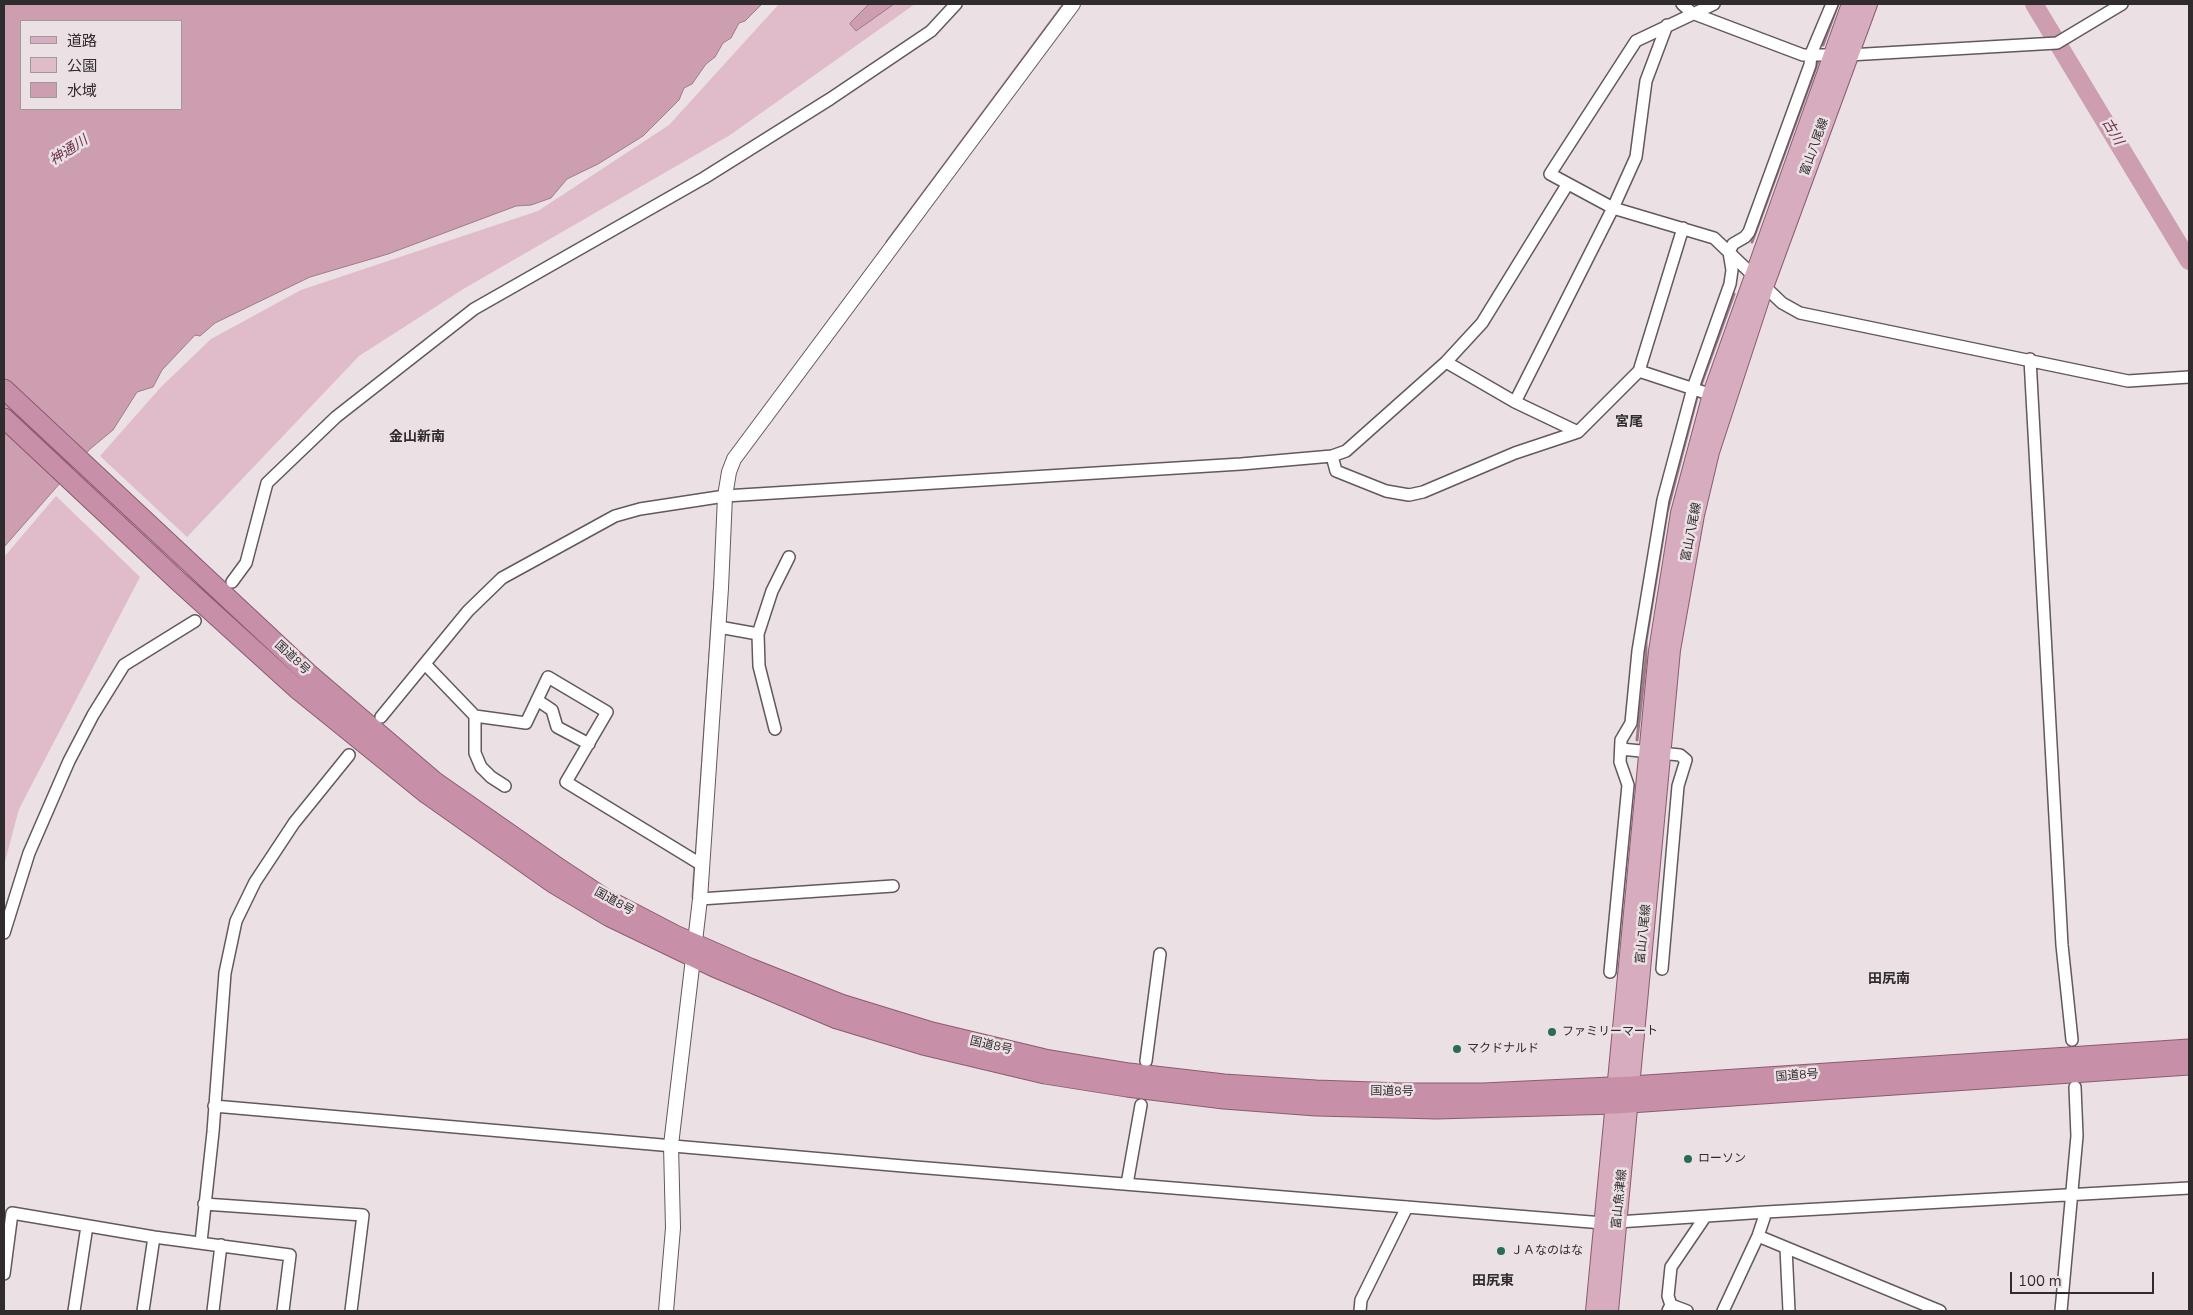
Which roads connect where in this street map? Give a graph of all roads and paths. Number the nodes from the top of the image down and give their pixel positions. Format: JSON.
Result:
{"nodes":[{"id":1,"x":956,"y":4,"type":"edge"},
{"id":2,"x":1073,"y":4,"type":"edge"},
{"id":3,"x":1682,"y":4,"type":"edge"},
{"id":4,"x":1714,"y":4,"type":"edge"},
{"id":5,"x":1832,"y":4,"type":"edge"},
{"id":6,"x":1851,"y":4,"type":"edge"},
{"id":7,"x":1868,"y":4,"type":"edge"},
{"id":8,"x":2122,"y":4,"type":"edge"},
{"id":9,"x":1692,"y":13,"type":"junction"},
{"id":10,"x":1667,"y":25,"type":"junction"},
{"id":11,"x":1811,"y":54,"type":"junction"},
{"id":12,"x":1841,"y":54,"type":"junction"},
{"id":13,"x":1567,"y":185,"type":"junction"},
{"id":14,"x":1613,"y":208,"type":"junction"},
{"id":15,"x":1683,"y":228,"type":"junction"},
{"id":16,"x":1729,"y":252,"type":"junction"},
{"id":17,"x":1759,"y":281,"type":"junction"},
{"id":18,"x":2030,"y":359,"type":"junction"},
{"id":19,"x":1446,"y":362,"type":"junction"},
{"id":20,"x":1639,"y":371,"type":"junction"},
{"id":21,"x":2189,"y":377,"type":"edge"},
{"id":22,"x":1693,"y":388,"type":"junction"},
{"id":23,"x":4,"y":390,"type":"edge"},
{"id":24,"x":1719,"y":397,"type":"junction"},
{"id":25,"x":1514,"y":402,"type":"junction"},
{"id":26,"x":4,"y":418,"type":"edge"},
{"id":27,"x":1578,"y":432,"type":"junction"},
{"id":28,"x":1332,"y":456,"type":"junction"},
{"id":29,"x":725,"y":496,"type":"junction"},
{"id":30,"x":789,"y":557,"type":"dead end"},
{"id":31,"x":232,"y":582,"type":"dead end"},
{"id":32,"x":195,"y":621,"type":"dead end"},
{"id":33,"x":718,"y":627,"type":"junction"},
{"id":34,"x":758,"y":634,"type":"junction"},
{"id":35,"x":425,"y":664,"type":"junction"},
{"id":36,"x":537,"y":700,"type":"junction"},
{"id":37,"x":475,"y":716,"type":"junction"},
{"id":38,"x":381,"y":717,"type":"dead end"},
{"id":39,"x":775,"y":729,"type":"dead end"},
{"id":40,"x":589,"y":744,"type":"junction"},
{"id":41,"x":1621,"y":749,"type":"junction"},
{"id":42,"x":1655,"y":753,"type":"junction"},
{"id":43,"x":349,"y":756,"type":"dead end"},
{"id":44,"x":505,"y":786,"type":"dead end"},
{"id":45,"x":702,"y":865,"type":"junction"},
{"id":46,"x":893,"y":886,"type":"dead end"},
{"id":47,"x":700,"y":899,"type":"junction"},
{"id":48,"x":4,"y":933,"type":"edge"},
{"id":49,"x":694,"y":951,"type":"junction"},
{"id":50,"x":1160,"y":954,"type":"dead end"},
{"id":51,"x":1662,"y":969,"type":"dead end"},
{"id":52,"x":1610,"y":972,"type":"dead end"},
{"id":53,"x":2072,"y":1040,"type":"dead end"},
{"id":54,"x":2189,"y":1049,"type":"edge"},
{"id":55,"x":1146,"y":1061,"type":"dead end"},
{"id":56,"x":2189,"y":1065,"type":"edge"},
{"id":57,"x":2075,"y":1087,"type":"dead end"},
{"id":58,"x":1623,"y":1095,"type":"junction"},
{"id":59,"x":1141,"y":1105,"type":"dead end"},
{"id":60,"x":214,"y":1106,"type":"junction"},
{"id":61,"x":672,"y":1145,"type":"junction"},
{"id":62,"x":1127,"y":1184,"type":"junction"},
{"id":63,"x":2189,"y":1188,"type":"edge"},
{"id":64,"x":2072,"y":1195,"type":"junction"},
{"id":65,"x":204,"y":1204,"type":"junction"},
{"id":66,"x":1407,"y":1207,"type":"junction"},
{"id":67,"x":1766,"y":1212,"type":"junction"},
{"id":68,"x":1705,"y":1217,"type":"junction"},
{"id":69,"x":1610,"y":1222,"type":"junction"},
{"id":70,"x":87,"y":1226,"type":"junction"},
{"id":71,"x":1758,"y":1236,"type":"junction"},
{"id":72,"x":154,"y":1237,"type":"junction"},
{"id":73,"x":201,"y":1242,"type":"junction"},
{"id":74,"x":221,"y":1246,"type":"junction"},
{"id":75,"x":1786,"y":1248,"type":"junction"},
{"id":76,"x":4,"y":1274,"type":"edge"},
{"id":77,"x":1670,"y":1308,"type":"edge"},
{"id":78,"x":74,"y":1311,"type":"edge"},
{"id":79,"x":144,"y":1311,"type":"edge"},
{"id":80,"x":213,"y":1311,"type":"edge"},
{"id":81,"x":283,"y":1311,"type":"edge"},
{"id":82,"x":351,"y":1311,"type":"edge"},
{"id":83,"x":666,"y":1311,"type":"edge"},
{"id":84,"x":1360,"y":1311,"type":"edge"},
{"id":85,"x":1595,"y":1311,"type":"edge"},
{"id":86,"x":1609,"y":1311,"type":"edge"},
{"id":87,"x":1686,"y":1311,"type":"edge"},
{"id":88,"x":1723,"y":1311,"type":"edge"},
{"id":89,"x":1788,"y":1311,"type":"edge"},
{"id":90,"x":1940,"y":1311,"type":"edge"},
{"id":91,"x":2061,"y":1311,"type":"edge"}],
"edges":[{"from":1,"to":31,"type":"street"},
{"from":2,"to":29,"type":"street"},
{"from":3,"to":9,"type":"street"},
{"from":4,"to":9,"type":"street"},
{"from":5,"to":11,"type":"street"},
{"from":6,"to":12,"type":"main road","name":"富山八尾線"},
{"from":7,"to":12,"type":"main road","name":"富山八尾線"},
{"from":8,"to":12,"type":"street"},
{"from":9,"to":10,"type":"street"},
{"from":9,"to":11,"type":"street"},
{"from":10,"to":13,"type":"street"},
{"from":10,"to":14,"type":"street"},
{"from":11,"to":12,"type":"street"},
{"from":11,"to":16,"type":"street"},
{"from":12,"to":17,"type":"main road","name":"富山八尾線"},
{"from":13,"to":14,"type":"street"},
{"from":13,"to":19,"type":"street"},
{"from":14,"to":15,"type":"street"},
{"from":14,"to":25,"type":"street"},
{"from":15,"to":16,"type":"street"},
{"from":15,"to":20,"type":"street"},
{"from":16,"to":17,"type":"street"},
{"from":16,"to":22,"type":"street"},
{"from":17,"to":18,"type":"street"},
{"from":17,"to":24,"type":"main road","name":"富山八尾線"},
{"from":18,"to":21,"type":"street"},
{"from":18,"to":53,"type":"street"},
{"from":19,"to":25,"type":"street"},
{"from":19,"to":28,"type":"street"},
{"from":20,"to":22,"type":"street"},
{"from":20,"to":27,"type":"street"},
{"from":22,"to":24,"type":"street"},
{"from":22,"to":41,"type":"street"},
{"from":23,"to":49,"type":"highway","name":"国道8号"},
{"from":24,"to":42,"type":"main road","name":"富山八尾線"},
{"from":25,"to":27,"type":"street"},
{"from":26,"to":49,"type":"highway","name":"国道8号"},
{"from":27,"to":28,"type":"street"},
{"from":28,"to":29,"type":"street"},
{"from":29,"to":33,"type":"street"},
{"from":29,"to":35,"type":"street"},
{"from":30,"to":34,"type":"street"},
{"from":32,"to":48,"type":"street"},
{"from":33,"to":34,"type":"street"},
{"from":33,"to":45,"type":"street"},
{"from":34,"to":39,"type":"street"},
{"from":35,"to":37,"type":"street"},
{"from":35,"to":38,"type":"street"},
{"from":36,"to":37,"type":"street"},
{"from":36,"to":40,"type":"street"},
{"from":36,"to":40,"type":"street"},
{"from":37,"to":44,"type":"street"},
{"from":40,"to":45,"type":"street"},
{"from":41,"to":42,"type":"street"},
{"from":41,"to":52,"type":"street"},
{"from":42,"to":51,"type":"street"},
{"from":42,"to":58,"type":"main road","name":"富山八尾線"},
{"from":43,"to":60,"type":"street"},
{"from":45,"to":47,"type":"street"},
{"from":46,"to":47,"type":"street"},
{"from":47,"to":49,"type":"street"},
{"from":49,"to":58,"type":"highway","name":"国道8号"},
{"from":49,"to":61,"type":"street"},
{"from":50,"to":55,"type":"street"},
{"from":54,"to":58,"type":"highway","name":"国道8号"},
{"from":56,"to":58,"type":"highway","name":"国道8号"},
{"from":57,"to":64,"type":"street"},
{"from":58,"to":69,"type":"main road","name":"富山魚津線"},
{"from":59,"to":62,"type":"street"},
{"from":60,"to":61,"type":"street"},
{"from":60,"to":65,"type":"street"},
{"from":61,"to":62,"type":"street"},
{"from":61,"to":83,"type":"street"},
{"from":62,"to":66,"type":"street"},
{"from":63,"to":64,"type":"street"},
{"from":64,"to":67,"type":"street"},
{"from":64,"to":91,"type":"street"},
{"from":65,"to":73,"type":"street"},
{"from":65,"to":82,"type":"street"},
{"from":66,"to":69,"type":"street"},
{"from":66,"to":84,"type":"street"},
{"from":67,"to":68,"type":"street"},
{"from":67,"to":71,"type":"street"},
{"from":68,"to":69,"type":"street"},
{"from":68,"to":77,"type":"street"},
{"from":69,"to":85,"type":"main road","name":"富山魚津線"},
{"from":69,"to":86,"type":"main road","name":"富山魚津線"},
{"from":70,"to":72,"type":"street"},
{"from":70,"to":76,"type":"street"},
{"from":70,"to":78,"type":"street"},
{"from":71,"to":75,"type":"street"},
{"from":71,"to":88,"type":"street"},
{"from":72,"to":73,"type":"street"},
{"from":72,"to":79,"type":"street"},
{"from":73,"to":74,"type":"street"},
{"from":74,"to":80,"type":"street"},
{"from":74,"to":81,"type":"street"},
{"from":75,"to":89,"type":"street"},
{"from":75,"to":90,"type":"street"},
{"from":77,"to":87,"type":"street"}]}
